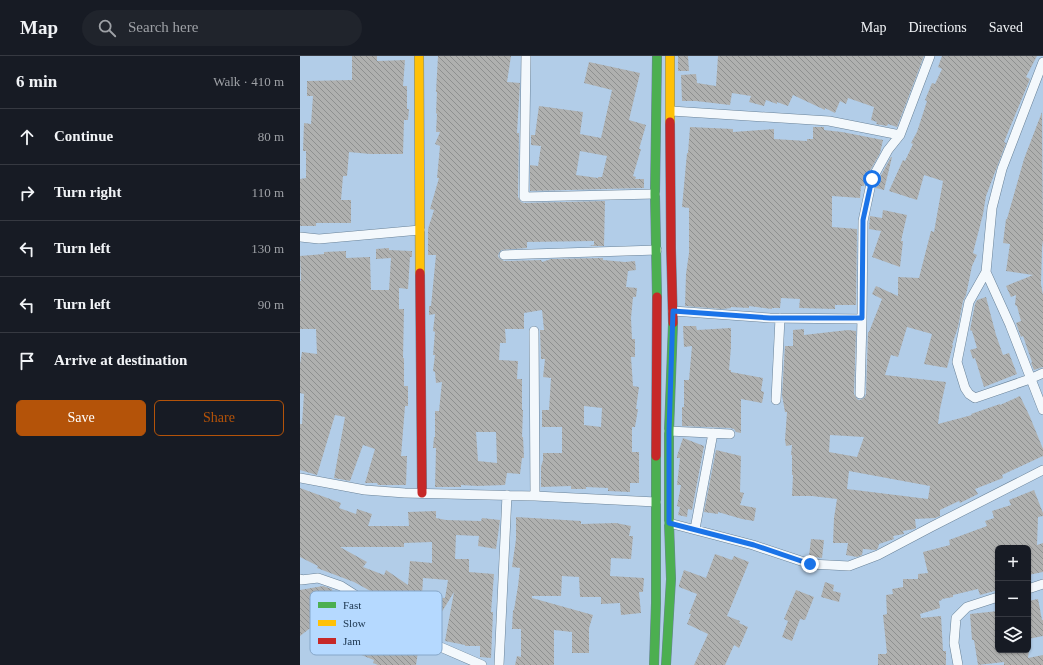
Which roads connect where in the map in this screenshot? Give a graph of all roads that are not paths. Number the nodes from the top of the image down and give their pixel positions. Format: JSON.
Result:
{"nodes":[{"id":1,"x":420,"y":56,"type":"edge"},
{"id":2,"x":526,"y":56,"type":"edge"},
{"id":3,"x":657,"y":56,"type":"edge"},
{"id":4,"x":670,"y":56,"type":"edge"},
{"id":5,"x":930,"y":56,"type":"edge"},
{"id":6,"x":1043,"y":62,"type":"edge"},
{"id":7,"x":671,"y":111,"type":"junction"},
{"id":8,"x":900,"y":135,"type":"junction"},
{"id":9,"x":655,"y":194,"type":"junction"},
{"id":10,"x":420,"y":230,"type":"junction"},
{"id":11,"x":300,"y":237,"type":"edge"},
{"id":12,"x":656,"y":250,"type":"junction"},
{"id":13,"x":504,"y":255,"type":"dead end"},
{"id":14,"x":986,"y":272,"type":"junction"},
{"id":15,"x":673,"y":311,"type":"junction"},
{"id":16,"x":780,"y":318,"type":"junction"},
{"id":17,"x":862,"y":318,"type":"junction"},
{"id":18,"x":534,"y":331,"type":"dead end"},
{"id":19,"x":1043,"y":373,"type":"edge"},
{"id":20,"x":1030,"y":379,"type":"junction"},
{"id":21,"x":860,"y":394,"type":"dead end"},
{"id":22,"x":776,"y":400,"type":"dead end"},
{"id":23,"x":1043,"y":410,"type":"edge"},
{"id":24,"x":669,"y":431,"type":"junction"},
{"id":25,"x":713,"y":433,"type":"junction"},
{"id":26,"x":730,"y":434,"type":"dead end"},
{"id":27,"x":1043,"y":470,"type":"edge"},
{"id":28,"x":300,"y":478,"type":"edge"},
{"id":29,"x":422,"y":494,"type":"junction"},
{"id":30,"x":507,"y":495,"type":"junction"},
{"id":31,"x":535,"y":496,"type":"junction"},
{"id":32,"x":656,"y":502,"type":"junction"},
{"id":33,"x":669,"y":523,"type":"junction"},
{"id":34,"x":695,"y":529,"type":"junction"},
{"id":35,"x":300,"y":579,"type":"edge"},
{"id":36,"x":1043,"y":585,"type":"edge"},
{"id":37,"x":1031,"y":588,"type":"edge"},
{"id":38,"x":349,"y":591,"type":"edge"},
{"id":39,"x":995,"y":598,"type":"edge"},
{"id":40,"x":442,"y":648,"type":"edge"},
{"id":41,"x":482,"y":665,"type":"edge"},
{"id":42,"x":500,"y":665,"type":"edge"},
{"id":43,"x":654,"y":665,"type":"edge"},
{"id":44,"x":666,"y":665,"type":"edge"},
{"id":45,"x":958,"y":665,"type":"edge"}],
"edges":[{"from":1,"to":10,"type":"street"},
{"from":2,"to":9,"type":"street"},
{"from":3,"to":9,"type":"street"},
{"from":4,"to":7,"type":"street"},
{"from":5,"to":8,"type":"street"},
{"from":6,"to":14,"type":"street"},
{"from":7,"to":8,"type":"street"},
{"from":7,"to":15,"type":"street"},
{"from":8,"to":17,"type":"street"},
{"from":9,"to":12,"type":"street"},
{"from":10,"to":11,"type":"street"},
{"from":10,"to":29,"type":"street"},
{"from":12,"to":13,"type":"street"},
{"from":12,"to":32,"type":"street"},
{"from":14,"to":20,"type":"street"},
{"from":14,"to":20,"type":"street"},
{"from":15,"to":16,"type":"street"},
{"from":15,"to":24,"type":"street"},
{"from":16,"to":17,"type":"street"},
{"from":16,"to":22,"type":"street"},
{"from":17,"to":21,"type":"street"},
{"from":18,"to":31,"type":"street"},
{"from":19,"to":20,"type":"street"},
{"from":20,"to":23,"type":"street"},
{"from":24,"to":25,"type":"street"},
{"from":24,"to":33,"type":"street"},
{"from":25,"to":26,"type":"street"},
{"from":25,"to":34,"type":"street"},
{"from":27,"to":34,"type":"street"},
{"from":28,"to":29,"type":"street"},
{"from":29,"to":30,"type":"street"},
{"from":30,"to":31,"type":"street"},
{"from":30,"to":42,"type":"street"},
{"from":31,"to":32,"type":"street"},
{"from":32,"to":43,"type":"street"},
{"from":33,"to":34,"type":"street"},
{"from":33,"to":44,"type":"street"},
{"from":35,"to":38,"type":"street"},
{"from":36,"to":37,"type":"street"},
{"from":39,"to":45,"type":"street"},
{"from":40,"to":41,"type":"street"}]}
